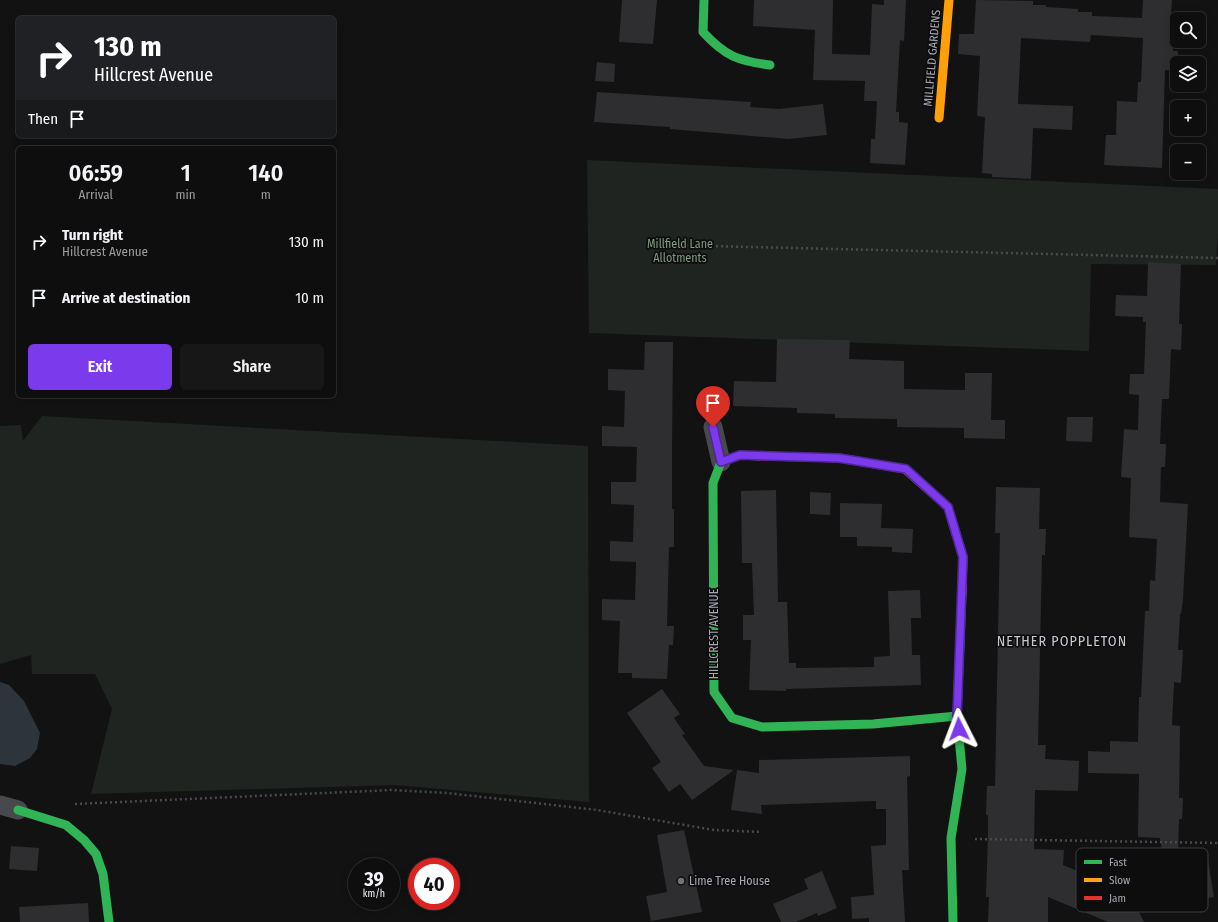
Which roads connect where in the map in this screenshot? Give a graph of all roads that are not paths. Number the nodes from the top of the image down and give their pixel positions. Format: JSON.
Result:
{"nodes":[{"id":1,"x":704,"y":0,"type":"edge"},
{"id":2,"x":949,"y":0,"type":"edge"},
{"id":3,"x":770,"y":65,"type":"dead end"},
{"id":4,"x":939,"y":118,"type":"dead end"},
{"id":5,"x":713,"y":427,"type":"dead end"},
{"id":6,"x":721,"y":462,"type":"junction"},
{"id":7,"x":957,"y":716,"type":"junction"},
{"id":8,"x":9,"y":808,"type":"edge"},
{"id":9,"x":109,"y":922,"type":"edge"},
{"id":10,"x":953,"y":922,"type":"edge"}],
"edges":[{"from":1,"to":3,"type":"street"},
{"from":2,"to":4,"type":"street","name":"MILLFIELD GARDENS"},
{"from":5,"to":6,"type":"street"},
{"from":6,"to":7,"type":"street"},
{"from":6,"to":7,"type":"street","name":"HILLCREST AVENUE"},
{"from":7,"to":10,"type":"street"},
{"from":8,"to":9,"type":"street"}]}
